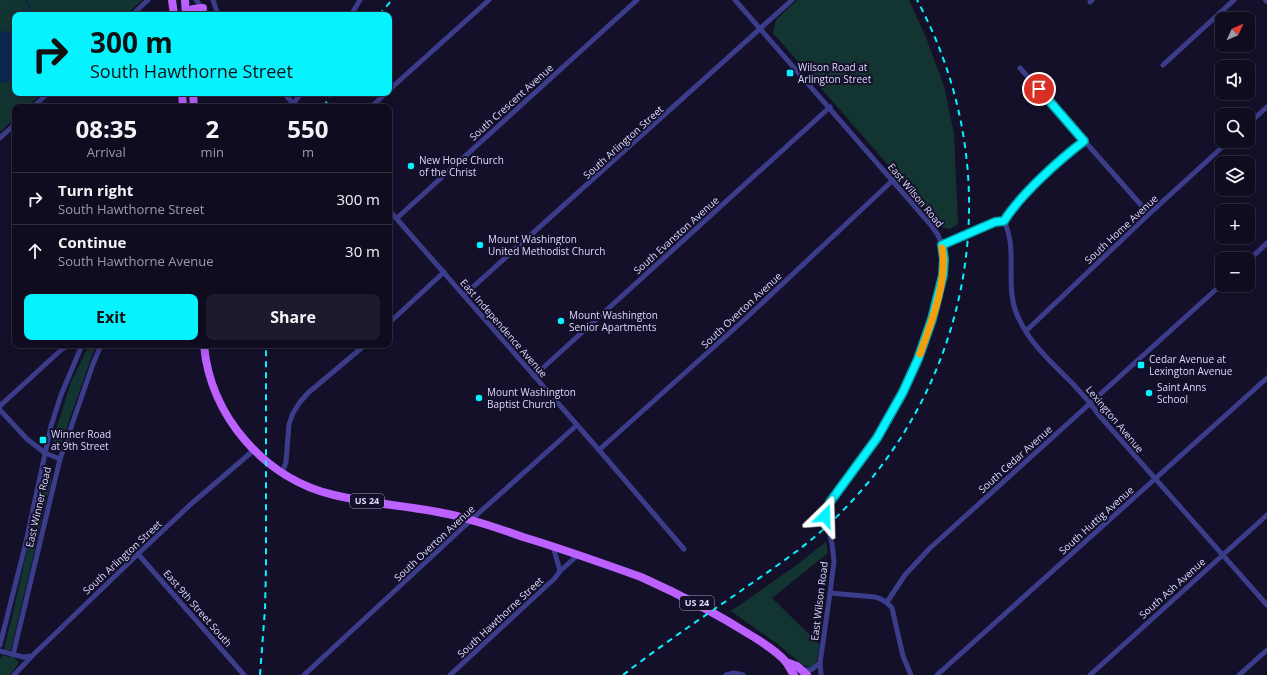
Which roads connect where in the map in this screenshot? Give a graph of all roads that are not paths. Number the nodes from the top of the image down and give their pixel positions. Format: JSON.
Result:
{"nodes":[{"id":1,"x":148,"y":0,"type":"edge"},
{"id":2,"x":172,"y":0,"type":"edge"},
{"id":3,"x":185,"y":0,"type":"edge"},
{"id":4,"x":196,"y":0,"type":"edge"},
{"id":5,"x":213,"y":0,"type":"edge"},
{"id":6,"x":360,"y":0,"type":"edge"},
{"id":7,"x":489,"y":0,"type":"edge"},
{"id":8,"x":637,"y":0,"type":"edge"},
{"id":9,"x":735,"y":0,"type":"edge"},
{"id":10,"x":792,"y":0,"type":"edge"},
{"id":11,"x":1234,"y":0,"type":"edge"},
{"id":12,"x":203,"y":8,"type":"junction"},
{"id":13,"x":135,"y":12,"type":"edge"},
{"id":14,"x":174,"y":12,"type":"edge"},
{"id":15,"x":186,"y":12,"type":"edge"},
{"id":16,"x":189,"y":12,"type":"edge"},
{"id":17,"x":206,"y":12,"type":"edge"},
{"id":18,"x":217,"y":12,"type":"edge"},
{"id":19,"x":353,"y":12,"type":"edge"},
{"id":20,"x":761,"y":29,"type":"junction"},
{"id":21,"x":1163,"y":65,"type":"dead end"},
{"id":22,"x":1020,"y":68,"type":"dead end"},
{"id":23,"x":392,"y":87,"type":"edge"},
{"id":24,"x":45,"y":96,"type":"edge"},
{"id":25,"x":287,"y":96,"type":"edge"},
{"id":26,"x":383,"y":96,"type":"edge"},
{"id":27,"x":36,"y":104,"type":"edge"},
{"id":28,"x":294,"y":104,"type":"edge"},
{"id":29,"x":374,"y":104,"type":"edge"},
{"id":30,"x":1267,"y":107,"type":"edge"},
{"id":31,"x":830,"y":108,"type":"junction"},
{"id":32,"x":1255,"y":118,"type":"edge"},
{"id":33,"x":12,"y":127,"type":"edge"},
{"id":34,"x":0,"y":138,"type":"edge"},
{"id":35,"x":1084,"y":141,"type":"junction"},
{"id":36,"x":1221,"y":148,"type":"edge"},
{"id":37,"x":893,"y":180,"type":"junction"},
{"id":38,"x":392,"y":213,"type":"edge"},
{"id":39,"x":1149,"y":214,"type":"junction"},
{"id":40,"x":397,"y":218,"type":"junction"},
{"id":41,"x":1004,"y":221,"type":"junction"},
{"id":42,"x":1267,"y":244,"type":"edge"},
{"id":43,"x":942,"y":245,"type":"junction"},
{"id":44,"x":1255,"y":255,"type":"edge"},
{"id":45,"x":444,"y":272,"type":"junction"},
{"id":46,"x":1215,"y":290,"type":"edge"},
{"id":47,"x":464,"y":295,"type":"junction"},
{"id":48,"x":392,"y":320,"type":"edge"},
{"id":49,"x":1026,"y":331,"type":"junction"},
{"id":50,"x":64,"y":348,"type":"edge"},
{"id":51,"x":81,"y":348,"type":"edge"},
{"id":52,"x":101,"y":348,"type":"edge"},
{"id":53,"x":205,"y":348,"type":"edge"},
{"id":54,"x":361,"y":348,"type":"edge"},
{"id":55,"x":534,"y":376,"type":"junction"},
{"id":56,"x":1267,"y":378,"type":"edge"},
{"id":57,"x":1091,"y":403,"type":"junction"},
{"id":58,"x":0,"y":406,"type":"edge"},
{"id":59,"x":0,"y":410,"type":"edge"},
{"id":60,"x":577,"y":425,"type":"junction"},
{"id":61,"x":254,"y":450,"type":"junction"},
{"id":62,"x":599,"y":450,"type":"junction"},
{"id":63,"x":45,"y":453,"type":"junction"},
{"id":64,"x":60,"y":459,"type":"junction"},
{"id":65,"x":282,"y":473,"type":"junction"},
{"id":66,"x":1155,"y":479,"type":"junction"},
{"id":67,"x":1267,"y":515,"type":"edge"},
{"id":68,"x":471,"y":520,"type":"junction"},
{"id":69,"x":554,"y":546,"type":"junction"},
{"id":70,"x":684,"y":549,"type":"dead end"},
{"id":71,"x":138,"y":554,"type":"junction"},
{"id":72,"x":578,"y":555,"type":"junction"},
{"id":73,"x":1222,"y":555,"type":"junction"},
{"id":74,"x":560,"y":571,"type":"junction"},
{"id":75,"x":830,"y":593,"type":"junction"},
{"id":76,"x":887,"y":602,"type":"junction"},
{"id":77,"x":1267,"y":605,"type":"edge"},
{"id":78,"x":0,"y":645,"type":"edge"},
{"id":79,"x":1267,"y":650,"type":"edge"},
{"id":80,"x":0,"y":652,"type":"edge"},
{"id":81,"x":13,"y":655,"type":"junction"},
{"id":82,"x":32,"y":656,"type":"junction"},
{"id":83,"x":786,"y":662,"type":"junction"},
{"id":84,"x":820,"y":663,"type":"junction"},
{"id":85,"x":804,"y":673,"type":"edge"},
{"id":86,"x":14,"y":675,"type":"edge"},
{"id":87,"x":244,"y":675,"type":"edge"},
{"id":88,"x":304,"y":675,"type":"edge"},
{"id":89,"x":450,"y":675,"type":"edge"},
{"id":90,"x":726,"y":675,"type":"edge"},
{"id":91,"x":743,"y":675,"type":"edge"},
{"id":92,"x":794,"y":675,"type":"edge"},
{"id":93,"x":821,"y":675,"type":"edge"},
{"id":94,"x":911,"y":675,"type":"edge"},
{"id":95,"x":937,"y":675,"type":"edge"},
{"id":96,"x":1090,"y":675,"type":"edge"},
{"id":97,"x":1239,"y":675,"type":"edge"}],
"edges":[{"from":1,"to":13,"type":"street"},
{"from":2,"to":14,"type":"main road"},
{"from":3,"to":15,"type":"main road"},
{"from":4,"to":12,"type":"street"},
{"from":5,"to":18,"type":"street"},
{"from":6,"to":19,"type":"street"},
{"from":7,"to":23,"type":"street"},
{"from":8,"to":40,"type":"street","name":"South Crescent Avenue"},
{"from":9,"to":20,"type":"street","name":"East Wilson Road"},
{"from":10,"to":20,"type":"street","name":"South Arlington Street"},
{"from":11,"to":21,"type":"street"},
{"from":12,"to":16,"type":"main road"},
{"from":12,"to":17,"type":"street"},
{"from":20,"to":31,"type":"street","name":"East Wilson Road"},
{"from":20,"to":47,"type":"street","name":"South Arlington Street"},
{"from":22,"to":35,"type":"street"},
{"from":24,"to":27,"type":"street"},
{"from":25,"to":28,"type":"street"},
{"from":26,"to":29,"type":"street"},
{"from":30,"to":32,"type":"street"},
{"from":31,"to":37,"type":"street","name":"East Wilson Road"},
{"from":31,"to":55,"type":"street","name":"South Evanston Avenue"},
{"from":33,"to":34,"type":"street"},
{"from":35,"to":39,"type":"street"},
{"from":35,"to":41,"type":"street"},
{"from":36,"to":39,"type":"street","name":"South Home Avenue"},
{"from":37,"to":43,"type":"street","name":"East Wilson Road"},
{"from":37,"to":62,"type":"street","name":"South Overton Avenue"},
{"from":38,"to":40,"type":"street","name":"East Independence Avenue"},
{"from":39,"to":49,"type":"street","name":"South Home Avenue"},
{"from":40,"to":45,"type":"street","name":"East Independence Avenue"},
{"from":41,"to":43,"type":"street"},
{"from":41,"to":49,"type":"street","name":"Lexington Avenue"},
{"from":42,"to":44,"type":"street"},
{"from":43,"to":75,"type":"street","name":"East Wilson Road"},
{"from":45,"to":47,"type":"street","name":"East Independence Avenue"},
{"from":45,"to":48,"type":"street"},
{"from":46,"to":57,"type":"street","name":"South Cedar Avenue"},
{"from":47,"to":55,"type":"street","name":"East Independence Avenue"},
{"from":49,"to":57,"type":"street","name":"Lexington Avenue"},
{"from":50,"to":58,"type":"street"},
{"from":51,"to":63,"type":"street","name":"East Winner Road"},
{"from":52,"to":64,"type":"street","name":"East Winner Road"},
{"from":53,"to":61,"type":"main road","number":"US 24"},
{"from":54,"to":65,"type":"street"},
{"from":55,"to":60,"type":"street","name":"East Independence Avenue"},
{"from":56,"to":66,"type":"street","name":"South Huttig Avenue"},
{"from":57,"to":66,"type":"street","name":"Lexington Avenue"},
{"from":57,"to":76,"type":"street","name":"South Cedar Avenue"},
{"from":59,"to":63,"type":"street"},
{"from":60,"to":62,"type":"street","name":"East Independence Avenue"},
{"from":60,"to":68,"type":"street","name":"South Overton Avenue"},
{"from":61,"to":65,"type":"main road","number":"US 24"},
{"from":61,"to":71,"type":"street","name":"South Arlington Street"},
{"from":62,"to":70,"type":"street","name":"East Independence Avenue"},
{"from":63,"to":64,"type":"street"},
{"from":63,"to":78,"type":"street","name":"East Winner Road"},
{"from":64,"to":81,"type":"street","name":"East Winner Road"},
{"from":65,"to":68,"type":"main road","number":"US 24"},
{"from":66,"to":73,"type":"street","name":"Lexington Avenue"},
{"from":66,"to":95,"type":"street","name":"South Huttig Avenue"},
{"from":67,"to":73,"type":"street","name":"South Ash Avenue"},
{"from":68,"to":69,"type":"main road","number":"US 24"},
{"from":68,"to":88,"type":"street","name":"South Overton Avenue"},
{"from":69,"to":72,"type":"main road","number":"US 24"},
{"from":69,"to":74,"type":"street"},
{"from":71,"to":82,"type":"street","name":"South Arlington Street"},
{"from":71,"to":87,"type":"street","name":"East 9th Street South"},
{"from":72,"to":74,"type":"street","name":"South Hawthorne Street"},
{"from":72,"to":83,"type":"main road","number":"US 24"},
{"from":73,"to":77,"type":"street","name":"Lexington Avenue"},
{"from":73,"to":96,"type":"street","name":"South Ash Avenue"},
{"from":74,"to":89,"type":"street","name":"South Hawthorne Street"},
{"from":75,"to":76,"type":"street"},
{"from":75,"to":84,"type":"street","name":"East Wilson Road"},
{"from":76,"to":94,"type":"street"},
{"from":79,"to":97,"type":"street"},
{"from":80,"to":81,"type":"street"},
{"from":81,"to":82,"type":"street"},
{"from":82,"to":86,"type":"street","name":"South Arlington Street"},
{"from":83,"to":85,"type":"main road","number":"US 24"},
{"from":83,"to":92,"type":"main road","number":"US 24"},
{"from":84,"to":85,"type":"street"},
{"from":84,"to":93,"type":"street","name":"East Wilson Road"},
{"from":90,"to":91,"type":"street"}]}
